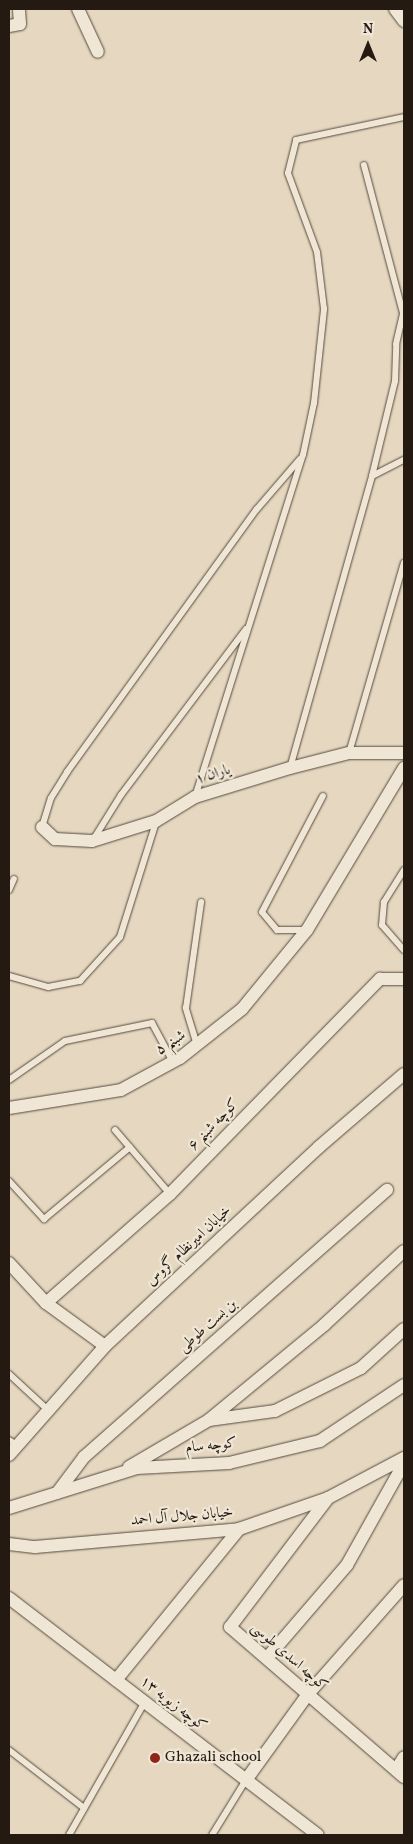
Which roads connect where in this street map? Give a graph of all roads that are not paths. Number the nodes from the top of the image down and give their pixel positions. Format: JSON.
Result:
{"nodes":[{"id":1,"x":19,"y":9,"type":"edge"},
{"id":2,"x":78,"y":9,"type":"edge"},
{"id":3,"x":395,"y":9,"type":"edge"},
{"id":4,"x":404,"y":21,"type":"edge"},
{"id":5,"x":9,"y":26,"type":"edge"},
{"id":6,"x":98,"y":52,"type":"dead end"},
{"id":7,"x":404,"y":117,"type":"edge"},
{"id":8,"x":364,"y":164,"type":"dead end"},
{"id":9,"x":303,"y":455,"type":"junction"},
{"id":10,"x":404,"y":460,"type":"edge"},
{"id":11,"x":372,"y":476,"type":"junction"},
{"id":12,"x":404,"y":563,"type":"edge"},
{"id":13,"x":250,"y":624,"type":"junction"},
{"id":14,"x":349,"y":753,"type":"junction"},
{"id":15,"x":404,"y":753,"type":"edge"},
{"id":16,"x":290,"y":768,"type":"junction"},
{"id":17,"x":404,"y":768,"type":"edge"},
{"id":18,"x":323,"y":796,"type":"dead end"},
{"id":19,"x":195,"y":797,"type":"junction"},
{"id":20,"x":156,"y":821,"type":"junction"},
{"id":21,"x":42,"y":827,"type":"joint"},
{"id":22,"x":92,"y":841,"type":"junction"},
{"id":23,"x":404,"y":870,"type":"edge"},
{"id":24,"x":14,"y":879,"type":"dead end"},
{"id":25,"x":9,"y":890,"type":"edge"},
{"id":26,"x":201,"y":902,"type":"dead end"},
{"id":27,"x":307,"y":930,"type":"junction"},
{"id":28,"x":404,"y":950,"type":"edge"},
{"id":29,"x":9,"y":976,"type":"edge"},
{"id":30,"x":404,"y":979,"type":"edge"},
{"id":31,"x":197,"y":1046,"type":"junction"},
{"id":32,"x":173,"y":1062,"type":"junction"},
{"id":33,"x":404,"y":1074,"type":"edge"},
{"id":34,"x":9,"y":1080,"type":"edge"},
{"id":35,"x":9,"y":1108,"type":"edge"},
{"id":36,"x":115,"y":1130,"type":"dead end"},
{"id":37,"x":130,"y":1148,"type":"junction"},
{"id":38,"x":9,"y":1181,"type":"edge"},
{"id":39,"x":387,"y":1190,"type":"dead end"},
{"id":40,"x":170,"y":1194,"type":"junction"},
{"id":41,"x":404,"y":1250,"type":"edge"},
{"id":42,"x":9,"y":1263,"type":"edge"},
{"id":43,"x":46,"y":1303,"type":"junction"},
{"id":44,"x":404,"y":1329,"type":"edge"},
{"id":45,"x":105,"y":1346,"type":"junction"},
{"id":46,"x":9,"y":1374,"type":"edge"},
{"id":47,"x":404,"y":1385,"type":"edge"},
{"id":48,"x":48,"y":1410,"type":"junction"},
{"id":49,"x":209,"y":1420,"type":"junction"},
{"id":50,"x":13,"y":1442,"type":"edge"},
{"id":51,"x":9,"y":1455,"type":"edge"},
{"id":52,"x":404,"y":1458,"type":"edge"},
{"id":53,"x":404,"y":1463,"type":"edge"},
{"id":54,"x":116,"y":1475,"type":"junction"},
{"id":55,"x":57,"y":1493,"type":"junction"},
{"id":56,"x":328,"y":1498,"type":"junction"},
{"id":57,"x":9,"y":1508,"type":"edge"},
{"id":58,"x":239,"y":1529,"type":"junction"},
{"id":59,"x":9,"y":1544,"type":"edge"},
{"id":60,"x":404,"y":1585,"type":"edge"},
{"id":61,"x":9,"y":1598,"type":"edge"},
{"id":62,"x":267,"y":1658,"type":"junction"},
{"id":63,"x":116,"y":1680,"type":"junction"},
{"id":64,"x":308,"y":1694,"type":"junction"},
{"id":65,"x":145,"y":1702,"type":"junction"},
{"id":66,"x":9,"y":1750,"type":"edge"},
{"id":67,"x":404,"y":1757,"type":"edge"},
{"id":68,"x":400,"y":1774,"type":"edge"},
{"id":69,"x":246,"y":1780,"type":"junction"},
{"id":70,"x":84,"y":1808,"type":"junction"},
{"id":71,"x":68,"y":1835,"type":"edge"},
{"id":72,"x":212,"y":1835,"type":"edge"},
{"id":73,"x":318,"y":1835,"type":"edge"}],
"edges":[{"from":1,"to":5,"type":"street"},
{"from":2,"to":6,"type":"street"},
{"from":3,"to":4,"type":"street"},
{"from":7,"to":9,"type":"lane"},
{"from":8,"to":11,"type":"lane"},
{"from":9,"to":13,"type":"lane"},
{"from":9,"to":21,"type":"lane"},
{"from":10,"to":11,"type":"lane"},
{"from":11,"to":16,"type":"lane"},
{"from":12,"to":14,"type":"lane"},
{"from":13,"to":19,"type":"lane"},
{"from":13,"to":22,"type":"lane"},
{"from":14,"to":15,"type":"street","name":"یاران ۱"},
{"from":14,"to":16,"type":"street","name":"یاران ۱"},
{"from":16,"to":19,"type":"street","name":"یاران ۱"},
{"from":17,"to":27,"type":"street","name":"شبنم ۵"},
{"from":18,"to":27,"type":"lane"},
{"from":19,"to":20,"type":"street","name":"یاران ۱"},
{"from":20,"to":22,"type":"street","name":"یاران ۱"},
{"from":20,"to":29,"type":"lane"},
{"from":21,"to":22,"type":"street","name":"یاران ۱"},
{"from":23,"to":28,"type":"lane"},
{"from":24,"to":25,"type":"lane"},
{"from":26,"to":31,"type":"lane"},
{"from":27,"to":31,"type":"street","name":"شبنم ۵"},
{"from":30,"to":40,"type":"street","name":"کوچه شبنم ۶"},
{"from":31,"to":32,"type":"street","name":"شبنم ۵"},
{"from":32,"to":34,"type":"lane"},
{"from":32,"to":35,"type":"street","name":"شبنم ۵"},
{"from":33,"to":45,"type":"street","name":"خیابان امیرنظام گروس"},
{"from":36,"to":37,"type":"lane"},
{"from":37,"to":38,"type":"lane"},
{"from":37,"to":40,"type":"lane"},
{"from":39,"to":55,"type":"street","name":"بن بست طوطی"},
{"from":40,"to":43,"type":"street","name":"کوچه شبنم ۶"},
{"from":41,"to":49,"type":"street"},
{"from":42,"to":43,"type":"street"},
{"from":43,"to":45,"type":"street"},
{"from":44,"to":49,"type":"street"},
{"from":45,"to":48,"type":"street","name":"خیابان امیرنظام گروس"},
{"from":46,"to":48,"type":"lane"},
{"from":47,"to":54,"type":"street","name":"کوچه سام"},
{"from":48,"to":50,"type":"street","name":"خیابان امیرنظام گروس"},
{"from":49,"to":54,"type":"street"},
{"from":50,"to":51,"type":"street","name":"خیابان امیرنظام گروس"},
{"from":52,"to":56,"type":"street","name":"خیابان جلال آل احمد"},
{"from":53,"to":62,"type":"street"},
{"from":54,"to":55,"type":"street","name":"کوچه سام"},
{"from":55,"to":57,"type":"street","name":"کوچه سام"},
{"from":56,"to":58,"type":"street","name":"خیابان جلال آل احمد"},
{"from":56,"to":62,"type":"street","name":"کوچه اسدی طوسی"},
{"from":58,"to":59,"type":"street","name":"خیابان جلال آل احمد"},
{"from":58,"to":63,"type":"street"},
{"from":60,"to":64,"type":"street"},
{"from":61,"to":63,"type":"street","name":"کوچه زیویه ۱۳"},
{"from":62,"to":64,"type":"street","name":"کوچه اسدی طوسی"},
{"from":63,"to":65,"type":"street","name":"کوچه زیویه ۱۳"},
{"from":64,"to":68,"type":"street","name":"کوچه اسدی طوسی"},
{"from":64,"to":69,"type":"street"},
{"from":65,"to":69,"type":"street","name":"کوچه زیویه ۱۳"},
{"from":65,"to":70,"type":"lane"},
{"from":66,"to":70,"type":"lane"},
{"from":67,"to":68,"type":"street"},
{"from":69,"to":72,"type":"lane"},
{"from":69,"to":73,"type":"street","name":"کوچه زیویه ۱۳"},
{"from":70,"to":71,"type":"lane"}]}
